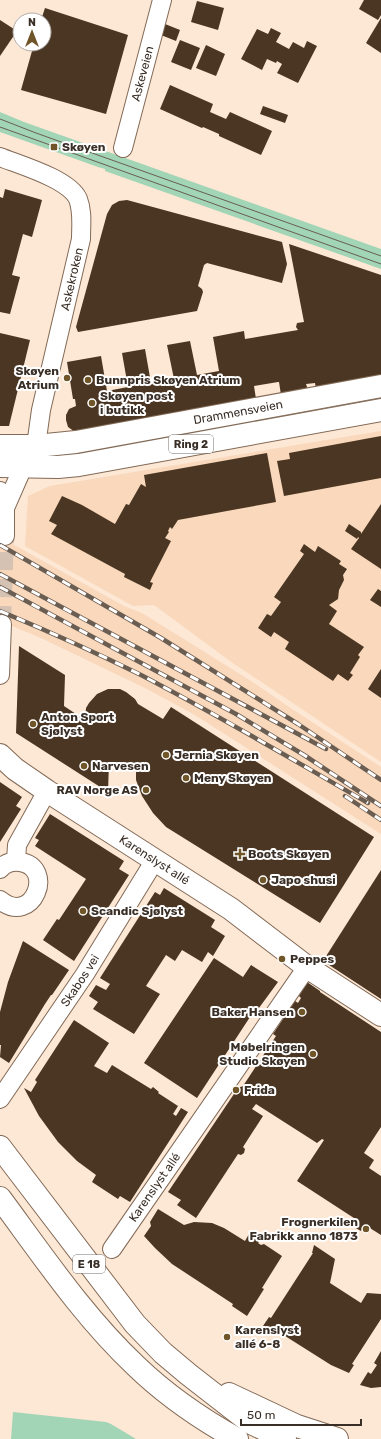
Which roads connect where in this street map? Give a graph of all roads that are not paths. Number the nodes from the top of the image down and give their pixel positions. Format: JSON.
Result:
{"nodes":[{"id":1,"x":162,"y":0,"type":"edge"},
{"id":2,"x":123,"y":148,"type":"dead end"},
{"id":3,"x":0,"y":157,"type":"edge"},
{"id":4,"x":381,"y":386,"type":"edge"},
{"id":5,"x":381,"y":410,"type":"edge"},
{"id":6,"x":0,"y":446,"type":"edge"},
{"id":7,"x":36,"y":446,"type":"junction"},
{"id":8,"x":0,"y":466,"type":"edge"},
{"id":9,"x":23,"y":467,"type":"junction"},
{"id":10,"x":0,"y":491,"type":"edge"},
{"id":11,"x":5,"y":508,"type":"junction"},
{"id":12,"x":5,"y":536,"type":"tunnel mouth"},
{"id":13,"x":2,"y":624,"type":"dead end"},
{"id":14,"x":0,"y":675,"type":"edge"},
{"id":15,"x":0,"y":755,"type":"edge"},
{"id":16,"x":48,"y":791,"type":"junction"},
{"id":17,"x":155,"y":860,"type":"junction"},
{"id":18,"x":8,"y":865,"type":"edge"},
{"id":19,"x":0,"y":900,"type":"edge"},
{"id":20,"x":307,"y":967,"type":"junction"},
{"id":21,"x":381,"y":1015,"type":"edge"},
{"id":22,"x":0,"y":1099,"type":"edge"},
{"id":23,"x":0,"y":1147,"type":"edge"},
{"id":24,"x":0,"y":1198,"type":"edge"},
{"id":25,"x":112,"y":1249,"type":"dead end"},
{"id":26,"x":188,"y":1374,"type":"junction"},
{"id":27,"x":162,"y":1389,"type":"junction"},
{"id":28,"x":213,"y":1439,"type":"edge"},
{"id":29,"x":237,"y":1439,"type":"edge"},
{"id":30,"x":285,"y":1439,"type":"edge"},
{"id":31,"x":337,"y":1439,"type":"edge"}],
"edges":[{"from":1,"to":2,"type":"street","name":"Askeveien"},
{"from":3,"to":7,"type":"street","name":"Askekroken"},
{"from":4,"to":7,"type":"main road","name":"Drammensveien","number":"Ring 2"},
{"from":5,"to":9,"type":"main road","name":"Drammensveien","number":"Ring 2"},
{"from":6,"to":7,"type":"main road","name":"Drammensveien","number":"Ring 2"},
{"from":8,"to":9,"type":"main road","name":"Drammensveien","number":"Ring 2"},
{"from":9,"to":11,"type":"street"},
{"from":10,"to":11,"type":"street"},
{"from":11,"to":12,"type":"street"},
{"from":13,"to":14,"type":"street"},
{"from":15,"to":16,"type":"main road","name":"Karenslyst allé"},
{"from":16,"to":17,"type":"main road","name":"Karenslyst allé"},
{"from":16,"to":18,"type":"street"},
{"from":17,"to":20,"type":"main road","name":"Karenslyst allé"},
{"from":17,"to":22,"type":"street","name":"Skabos vei"},
{"from":18,"to":19,"type":"street"},
{"from":20,"to":21,"type":"main road","name":"Karenslyst allé"},
{"from":20,"to":25,"type":"street","name":"Karenslyst allé"},
{"from":23,"to":26,"type":"main road","number":"E 18"},
{"from":24,"to":27,"type":"main road","number":"E 18"},
{"from":26,"to":30,"type":"main road","number":"E 18"},
{"from":26,"to":31,"type":"main road"},
{"from":27,"to":28,"type":"main road"},
{"from":27,"to":29,"type":"main road","number":"E 18"}]}
